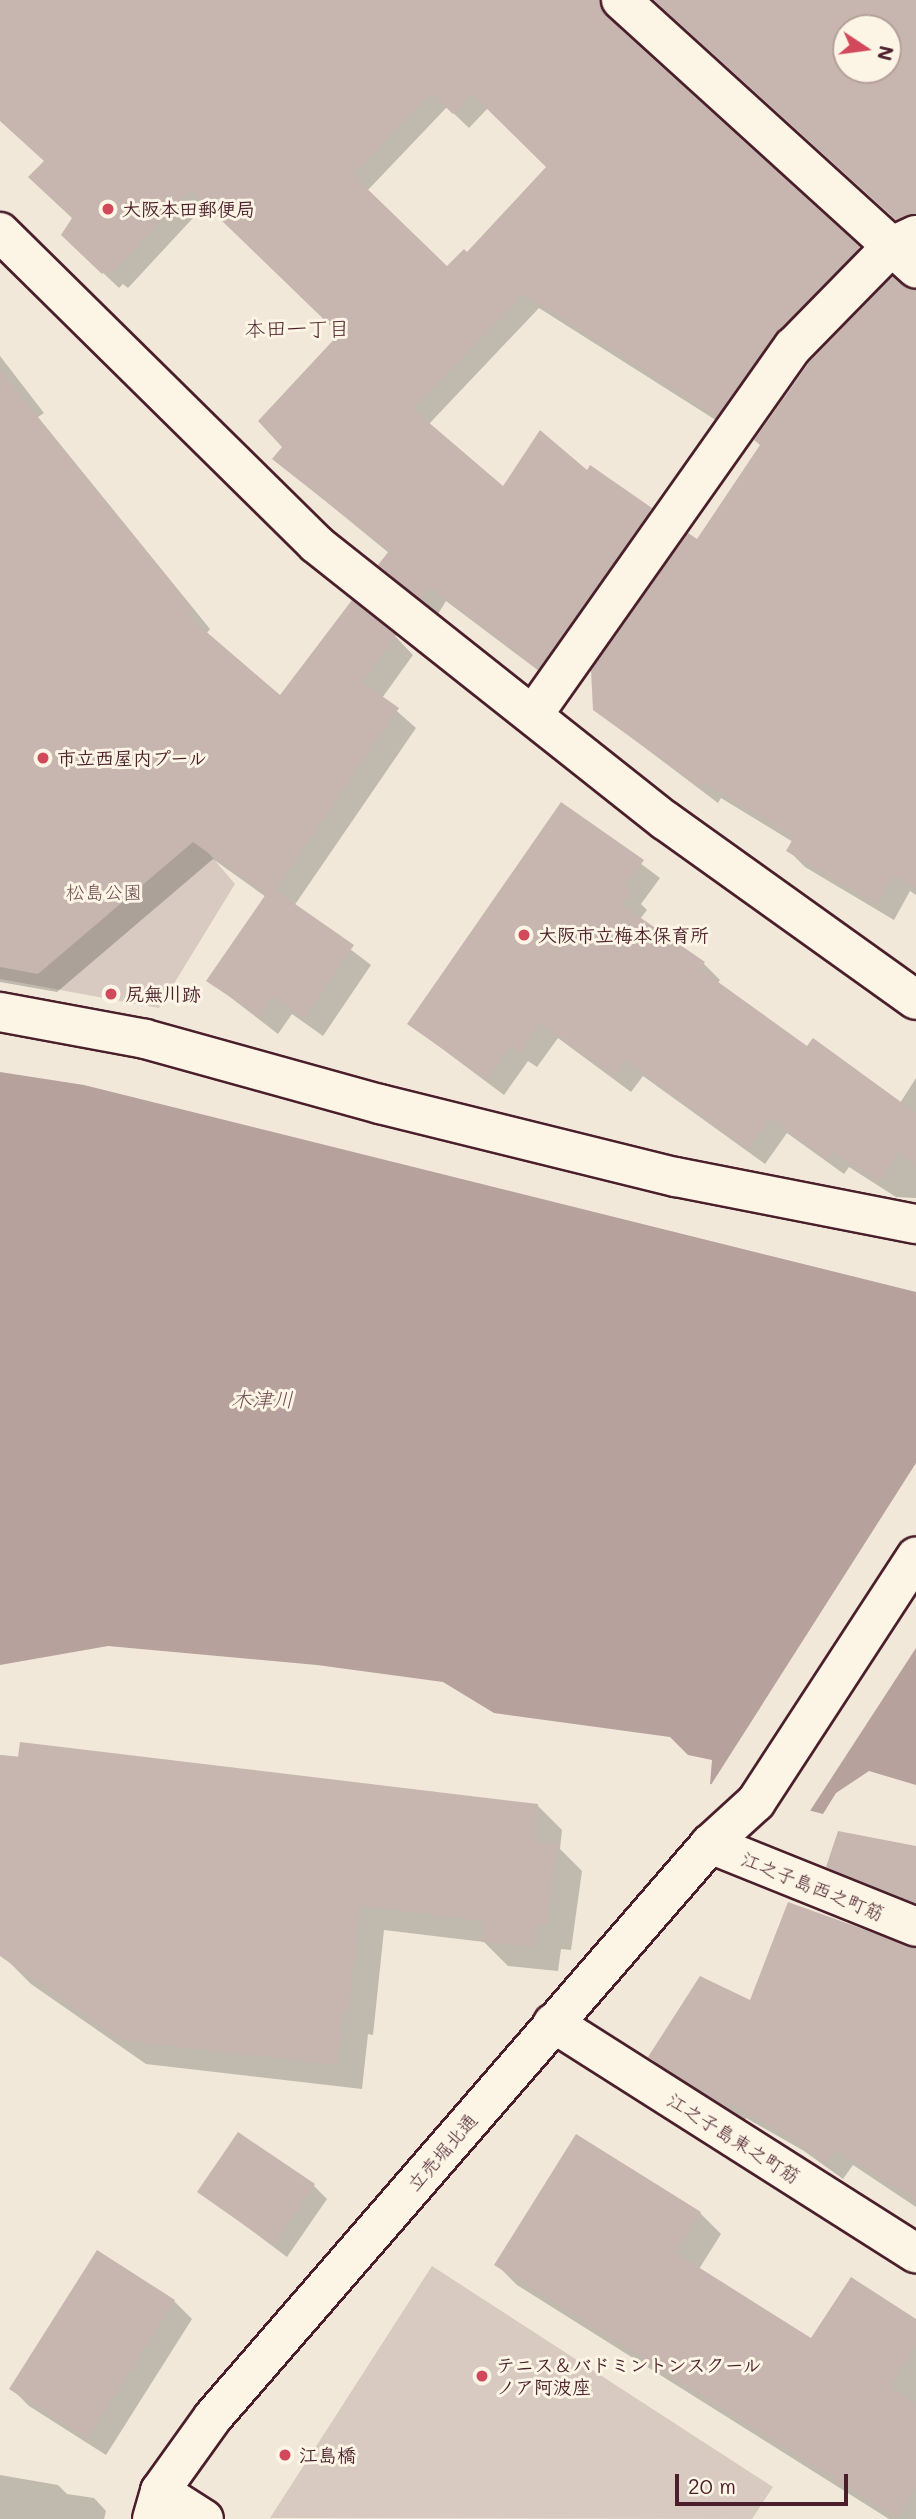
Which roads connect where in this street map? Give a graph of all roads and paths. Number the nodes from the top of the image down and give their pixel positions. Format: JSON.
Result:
{"nodes":[{"id":1,"x":621,"y":0,"type":"edge"},
{"id":2,"x":0,"y":232,"type":"edge"},
{"id":3,"x":908,"y":250,"type":"edge"},
{"id":4,"x":533,"y":715,"type":"junction"},
{"id":5,"x":916,"y":1000,"type":"edge"},
{"id":6,"x":0,"y":1012,"type":"edge"},
{"id":7,"x":916,"y":1224,"type":"edge"},
{"id":8,"x":916,"y":1557,"type":"edge"},
{"id":9,"x":710,"y":1844,"type":"junction"},
{"id":10,"x":916,"y":1927,"type":"edge"},
{"id":11,"x":553,"y":2024,"type":"junction"},
{"id":12,"x":916,"y":2253,"type":"edge"},
{"id":13,"x":156,"y":2505,"type":"edge"},
{"id":14,"x":204,"y":2519,"type":"edge"}],
"edges":[{"from":1,"to":3,"type":"street"},
{"from":2,"to":4,"type":"street"},
{"from":3,"to":4,"type":"street"},
{"from":4,"to":5,"type":"street"},
{"from":6,"to":7,"type":"street"},
{"from":8,"to":9,"type":"street","name":"立売堀北通"},
{"from":9,"to":10,"type":"street","name":"江之子島西之町筋"},
{"from":9,"to":11,"type":"street","name":"立売堀北通"},
{"from":11,"to":12,"type":"street","name":"江之子島東之町筋"},
{"from":11,"to":13,"type":"street","name":"立売堀北通"},
{"from":13,"to":14,"type":"street"}]}
